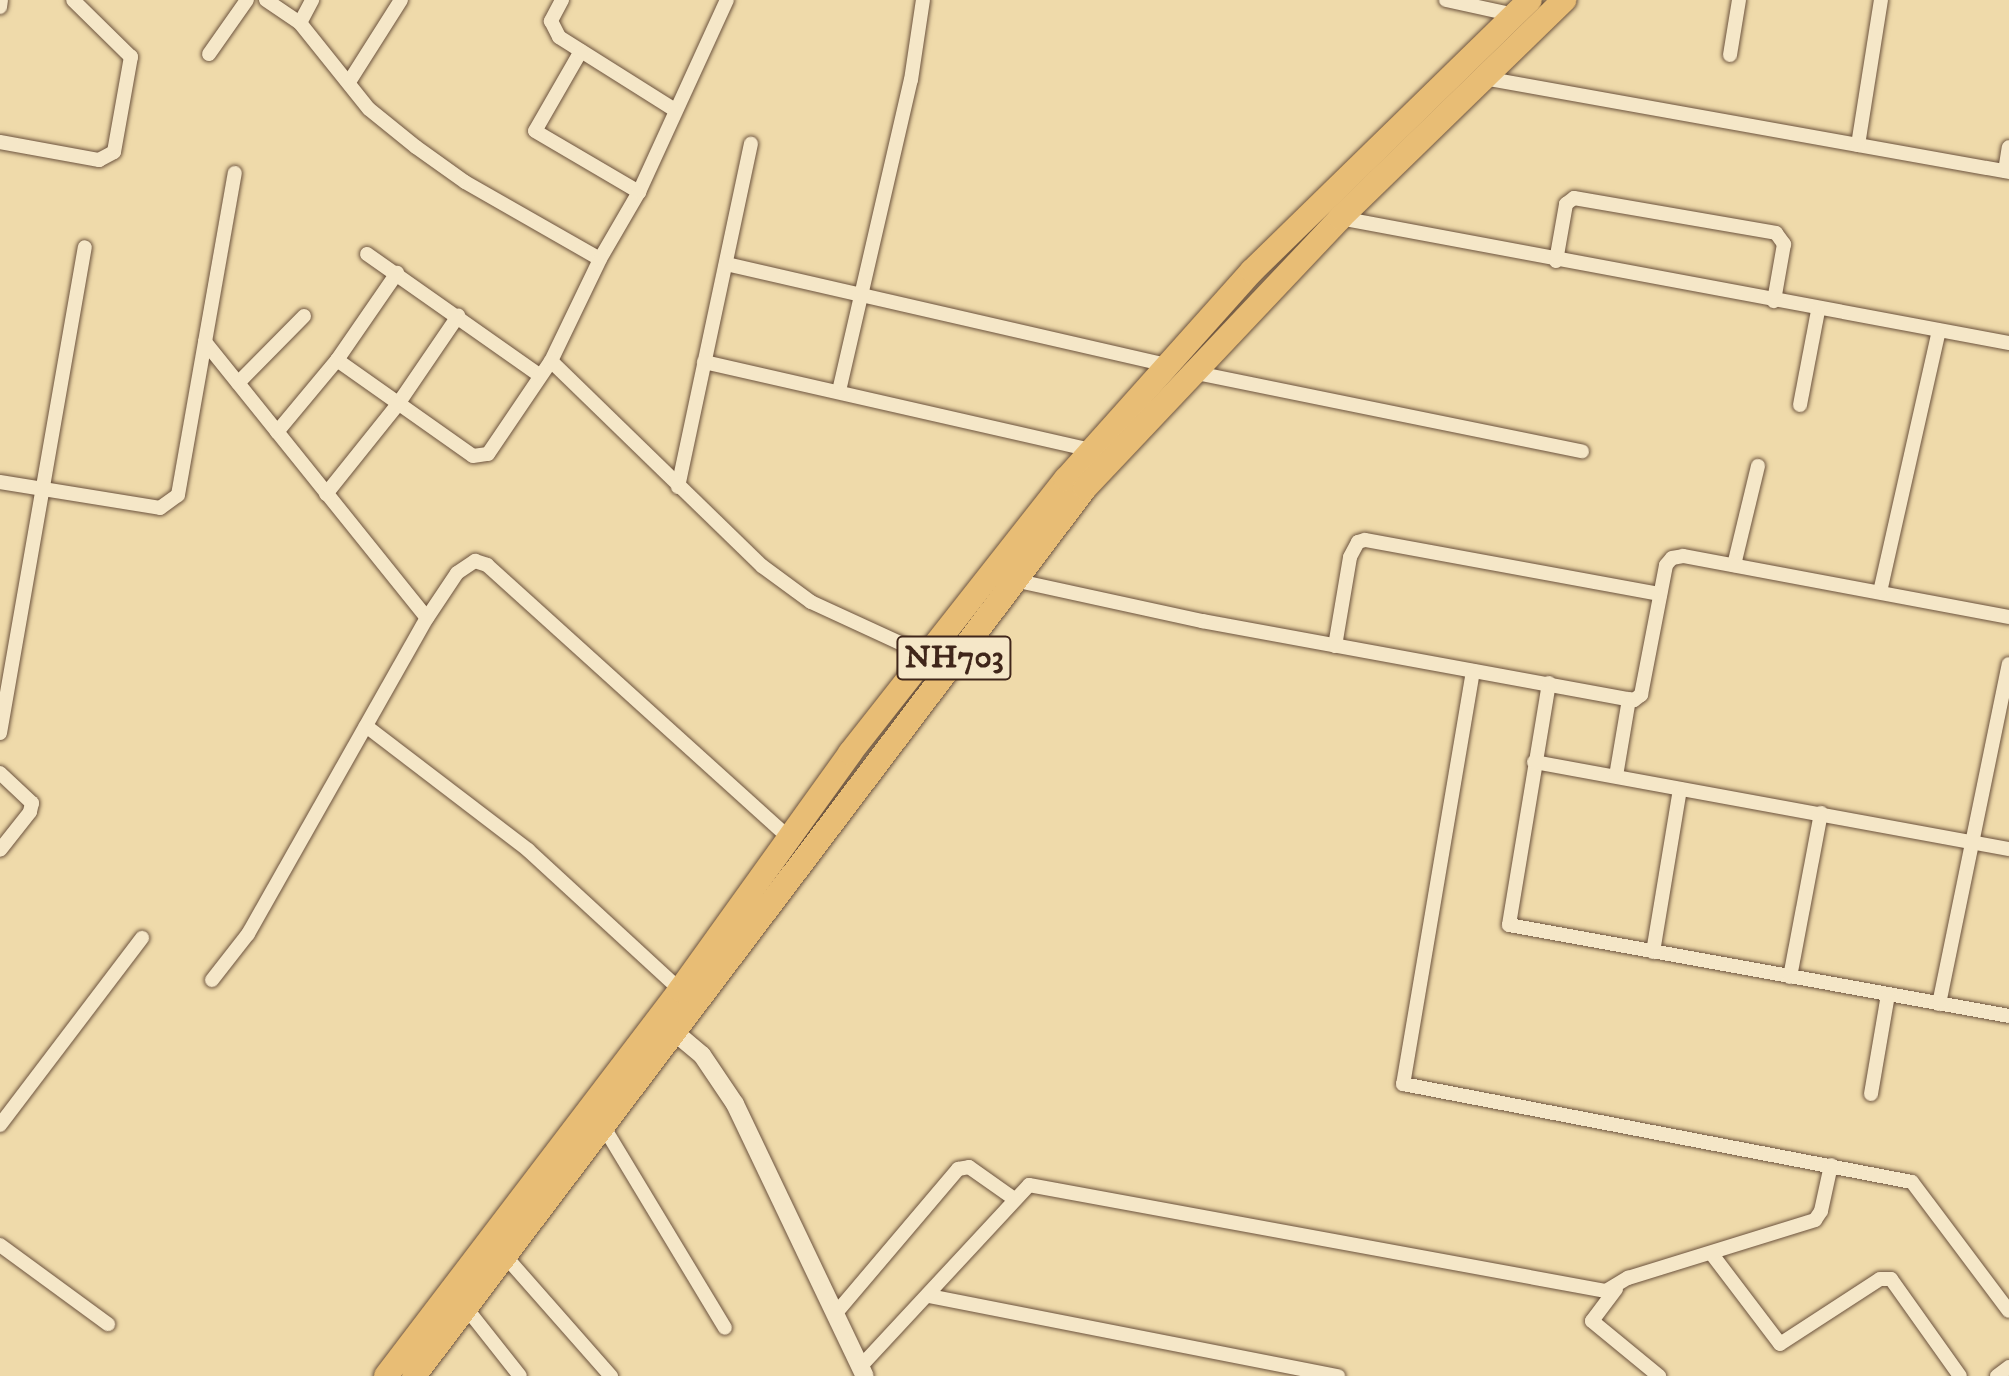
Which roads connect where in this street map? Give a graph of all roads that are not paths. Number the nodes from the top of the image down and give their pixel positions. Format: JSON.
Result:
{"nodes":[{"id":1,"x":1,"y":0,"type":"edge"},
{"id":2,"x":73,"y":0,"type":"edge"},
{"id":3,"x":247,"y":0,"type":"edge"},
{"id":4,"x":266,"y":0,"type":"edge"},
{"id":5,"x":312,"y":0,"type":"edge"},
{"id":6,"x":401,"y":0,"type":"edge"},
{"id":7,"x":562,"y":0,"type":"edge"},
{"id":8,"x":727,"y":0,"type":"edge"},
{"id":9,"x":923,"y":0,"type":"edge"},
{"id":10,"x":1446,"y":0,"type":"edge"},
{"id":11,"x":1564,"y":0,"type":"edge"},
{"id":12,"x":1739,"y":0,"type":"edge"},
{"id":13,"x":1881,"y":0,"type":"edge"},
{"id":14,"x":0,"y":7,"type":"edge"},
{"id":15,"x":1522,"y":8,"type":"edge"},
{"id":16,"x":300,"y":23,"type":"junction"},
{"id":17,"x":581,"y":51,"type":"junction"},
{"id":18,"x":209,"y":54,"type":"dead end"},
{"id":19,"x":1730,"y":55,"type":"dead end"},
{"id":20,"x":1484,"y":78,"type":"junction"},
{"id":21,"x":349,"y":82,"type":"junction"},
{"id":22,"x":675,"y":110,"type":"junction"},
{"id":23,"x":0,"y":142,"type":"edge"},
{"id":24,"x":751,"y":144,"type":"dead end"},
{"id":25,"x":1858,"y":145,"type":"junction"},
{"id":26,"x":2009,"y":147,"type":"edge"},
{"id":27,"x":2007,"y":172,"type":"edge"},
{"id":28,"x":235,"y":173,"type":"dead end"},
{"id":29,"x":639,"y":192,"type":"junction"},
{"id":30,"x":1340,"y":218,"type":"junction"},
{"id":31,"x":85,"y":247,"type":"dead end"},
{"id":32,"x":367,"y":254,"type":"dead end"},
{"id":33,"x":600,"y":259,"type":"junction"},
{"id":34,"x":1556,"y":261,"type":"junction"},
{"id":35,"x":726,"y":264,"type":"junction"},
{"id":36,"x":397,"y":273,"type":"junction"},
{"id":37,"x":864,"y":294,"type":"junction"},
{"id":38,"x":1774,"y":301,"type":"junction"},
{"id":39,"x":1818,"y":311,"type":"junction"},
{"id":40,"x":304,"y":316,"type":"dead end"},
{"id":41,"x":458,"y":316,"type":"junction"},
{"id":42,"x":1939,"y":331,"type":"junction"},
{"id":43,"x":205,"y":342,"type":"junction"},
{"id":44,"x":2009,"y":343,"type":"edge"},
{"id":45,"x":337,"y":360,"type":"junction"},
{"id":46,"x":551,"y":361,"type":"junction"},
{"id":47,"x":704,"y":362,"type":"junction"},
{"id":48,"x":1167,"y":365,"type":"junction"},
{"id":49,"x":1192,"y":372,"type":"junction"},
{"id":50,"x":538,"y":374,"type":"junction"},
{"id":51,"x":238,"y":383,"type":"junction"},
{"id":52,"x":839,"y":391,"type":"junction"},
{"id":53,"x":398,"y":404,"type":"junction"},
{"id":54,"x":1800,"y":405,"type":"dead end"},
{"id":55,"x":277,"y":432,"type":"junction"},
{"id":56,"x":1092,"y":450,"type":"junction"},
{"id":57,"x":1582,"y":451,"type":"dead end"},
{"id":58,"x":1758,"y":466,"type":"dead end"},
{"id":59,"x":0,"y":482,"type":"edge"},
{"id":60,"x":678,"y":487,"type":"junction"},
{"id":61,"x":43,"y":490,"type":"junction"},
{"id":62,"x":326,"y":494,"type":"junction"},
{"id":63,"x":1734,"y":565,"type":"junction"},
{"id":64,"x":1004,"y":575,"type":"junction"},
{"id":65,"x":1880,"y":592,"type":"junction"},
{"id":66,"x":1660,"y":594,"type":"junction"},
{"id":67,"x":2009,"y":617,"type":"edge"},
{"id":68,"x":427,"y":618,"type":"junction"},
{"id":69,"x":1335,"y":646,"type":"junction"},
{"id":70,"x":926,"y":655,"type":"junction"},
{"id":71,"x":2009,"y":664,"type":"edge"},
{"id":72,"x":1473,"y":671,"type":"junction"},
{"id":73,"x":1549,"y":683,"type":"junction"},
{"id":74,"x":1629,"y":699,"type":"junction"},
{"id":75,"x":366,"y":726,"type":"junction"},
{"id":76,"x":0,"y":733,"type":"edge"},
{"id":77,"x":1534,"y":762,"type":"junction"},
{"id":78,"x":0,"y":773,"type":"edge"},
{"id":79,"x":1616,"y":776,"type":"junction"},
{"id":80,"x":1680,"y":789,"type":"junction"},
{"id":81,"x":1821,"y":813,"type":"junction"},
{"id":82,"x":787,"y":836,"type":"junction"},
{"id":83,"x":1969,"y":841,"type":"junction"},
{"id":84,"x":2009,"y":849,"type":"edge"},
{"id":85,"x":0,"y":850,"type":"edge"},
{"id":86,"x":142,"y":938,"type":"dead end"},
{"id":87,"x":1653,"y":952,"type":"junction"},
{"id":88,"x":1790,"y":977,"type":"junction"},
{"id":89,"x":212,"y":980,"type":"dead end"},
{"id":90,"x":680,"y":990,"type":"junction"},
{"id":91,"x":1888,"y":995,"type":"junction"},
{"id":92,"x":1939,"y":1004,"type":"junction"},
{"id":93,"x":2009,"y":1016,"type":"edge"},
{"id":94,"x":668,"y":1026,"type":"junction"},
{"id":95,"x":1871,"y":1094,"type":"dead end"},
{"id":96,"x":0,"y":1125,"type":"edge"},
{"id":97,"x":605,"y":1129,"type":"junction"},
{"id":98,"x":1831,"y":1165,"type":"junction"},
{"id":99,"x":1013,"y":1198,"type":"junction"},
{"id":100,"x":0,"y":1245,"type":"edge"},
{"id":101,"x":1711,"y":1253,"type":"junction"},
{"id":102,"x":506,"y":1257,"type":"junction"},
{"id":103,"x":1616,"y":1289,"type":"junction"},
{"id":104,"x":929,"y":1296,"type":"junction"},
{"id":105,"x":467,"y":1309,"type":"junction"},
{"id":106,"x":2009,"y":1311,"type":"edge"},
{"id":107,"x":836,"y":1313,"type":"junction"},
{"id":108,"x":108,"y":1324,"type":"dead end"},
{"id":109,"x":725,"y":1328,"type":"dead end"},
{"id":110,"x":2009,"y":1367,"type":"edge"},
{"id":111,"x":863,"y":1371,"type":"edge"},
{"id":112,"x":386,"y":1376,"type":"edge"},
{"id":113,"x":414,"y":1376,"type":"edge"},
{"id":114,"x":520,"y":1376,"type":"edge"},
{"id":115,"x":611,"y":1376,"type":"edge"},
{"id":116,"x":1338,"y":1376,"type":"edge"},
{"id":117,"x":1659,"y":1376,"type":"edge"},
{"id":118,"x":1960,"y":1376,"type":"edge"},
{"id":119,"x":1997,"y":1376,"type":"edge"}],
"edges":[{"from":1,"to":14,"type":"street"},
{"from":2,"to":23,"type":"street"},
{"from":3,"to":18,"type":"street"},
{"from":4,"to":16,"type":"street"},
{"from":5,"to":16,"type":"street"},
{"from":6,"to":21,"type":"street"},
{"from":7,"to":17,"type":"street"},
{"from":8,"to":22,"type":"street"},
{"from":9,"to":37,"type":"street"},
{"from":10,"to":15,"type":"street"},
{"from":11,"to":20,"type":"highway","number":"NH703"},
{"from":12,"to":19,"type":"street"},
{"from":13,"to":25,"type":"street"},
{"from":15,"to":48,"type":"highway","number":"NH703"},
{"from":16,"to":21,"type":"street"},
{"from":17,"to":22,"type":"street"},
{"from":17,"to":29,"type":"street"},
{"from":20,"to":25,"type":"street"},
{"from":20,"to":30,"type":"highway","number":"NH703"},
{"from":21,"to":33,"type":"street"},
{"from":22,"to":29,"type":"street"},
{"from":24,"to":35,"type":"street"},
{"from":25,"to":27,"type":"street"},
{"from":26,"to":27,"type":"street"},
{"from":28,"to":43,"type":"street"},
{"from":29,"to":33,"type":"street"},
{"from":30,"to":34,"type":"street"},
{"from":30,"to":49,"type":"highway","number":"NH703"},
{"from":31,"to":61,"type":"street"},
{"from":32,"to":36,"type":"street"},
{"from":33,"to":46,"type":"street"},
{"from":34,"to":38,"type":"street"},
{"from":34,"to":38,"type":"street"},
{"from":35,"to":37,"type":"street"},
{"from":35,"to":47,"type":"street"},
{"from":36,"to":41,"type":"street"},
{"from":36,"to":45,"type":"street"},
{"from":37,"to":48,"type":"street"},
{"from":37,"to":52,"type":"street"},
{"from":38,"to":39,"type":"street"},
{"from":39,"to":42,"type":"street"},
{"from":39,"to":54,"type":"street"},
{"from":40,"to":51,"type":"street"},
{"from":41,"to":50,"type":"street"},
{"from":41,"to":53,"type":"street"},
{"from":42,"to":44,"type":"street"},
{"from":42,"to":65,"type":"street"},
{"from":43,"to":51,"type":"street"},
{"from":43,"to":61,"type":"street"},
{"from":45,"to":53,"type":"street"},
{"from":45,"to":55,"type":"street"},
{"from":46,"to":50,"type":"street"},
{"from":46,"to":60,"type":"street"},
{"from":47,"to":52,"type":"street"},
{"from":47,"to":60,"type":"street"},
{"from":48,"to":56,"type":"highway","number":"NH703"},
{"from":49,"to":57,"type":"street"},
{"from":49,"to":64,"type":"highway","number":"NH703"},
{"from":50,"to":53,"type":"street"},
{"from":51,"to":55,"type":"street"},
{"from":52,"to":56,"type":"street"},
{"from":53,"to":62,"type":"street"},
{"from":55,"to":62,"type":"street"},
{"from":56,"to":64,"type":"highway","number":"NH703"},
{"from":58,"to":63,"type":"street"},
{"from":59,"to":61,"type":"street"},
{"from":60,"to":70,"type":"street"},
{"from":61,"to":76,"type":"street"},
{"from":62,"to":68,"type":"street"},
{"from":63,"to":65,"type":"street"},
{"from":63,"to":66,"type":"street"},
{"from":64,"to":69,"type":"street"},
{"from":64,"to":70,"type":"highway","number":"NH703"},
{"from":64,"to":94,"type":"highway","number":"NH703"},
{"from":65,"to":67,"type":"street"},
{"from":66,"to":69,"type":"street"},
{"from":66,"to":74,"type":"street"},
{"from":68,"to":75,"type":"street"},
{"from":68,"to":82,"type":"street"},
{"from":69,"to":72,"type":"street"},
{"from":70,"to":82,"type":"highway","number":"NH703"},
{"from":71,"to":83,"type":"street"},
{"from":72,"to":73,"type":"street"},
{"from":72,"to":98,"type":"street"},
{"from":73,"to":74,"type":"street"},
{"from":73,"to":77,"type":"street"},
{"from":74,"to":79,"type":"street"},
{"from":75,"to":89,"type":"street"},
{"from":75,"to":90,"type":"street"},
{"from":77,"to":79,"type":"street"},
{"from":77,"to":87,"type":"street"},
{"from":78,"to":85,"type":"street"},
{"from":79,"to":80,"type":"street"},
{"from":80,"to":81,"type":"street"},
{"from":80,"to":87,"type":"street"},
{"from":81,"to":83,"type":"street"},
{"from":81,"to":88,"type":"street"},
{"from":82,"to":90,"type":"highway","number":"NH703"},
{"from":83,"to":84,"type":"street"},
{"from":83,"to":92,"type":"street"},
{"from":86,"to":96,"type":"street"},
{"from":87,"to":88,"type":"street"},
{"from":88,"to":91,"type":"street"},
{"from":90,"to":94,"type":"highway","number":"NH703"},
{"from":91,"to":92,"type":"street"},
{"from":91,"to":95,"type":"street"},
{"from":92,"to":93,"type":"street"},
{"from":94,"to":97,"type":"highway","number":"NH703"},
{"from":94,"to":107,"type":"street"},
{"from":94,"to":112,"type":"highway","number":"NH703"},
{"from":97,"to":102,"type":"highway","number":"NH703"},
{"from":97,"to":109,"type":"street"},
{"from":98,"to":101,"type":"street"},
{"from":98,"to":106,"type":"street"},
{"from":99,"to":103,"type":"street"},
{"from":99,"to":104,"type":"street"},
{"from":99,"to":107,"type":"street"},
{"from":100,"to":108,"type":"street"},
{"from":101,"to":103,"type":"street"},
{"from":101,"to":118,"type":"street"},
{"from":102,"to":105,"type":"highway","number":"NH703"},
{"from":102,"to":115,"type":"street"},
{"from":103,"to":117,"type":"street"},
{"from":104,"to":111,"type":"street"},
{"from":104,"to":116,"type":"street"},
{"from":105,"to":113,"type":"highway","number":"NH703"},
{"from":105,"to":114,"type":"street"},
{"from":107,"to":111,"type":"street"},
{"from":110,"to":119,"type":"street"}]}
